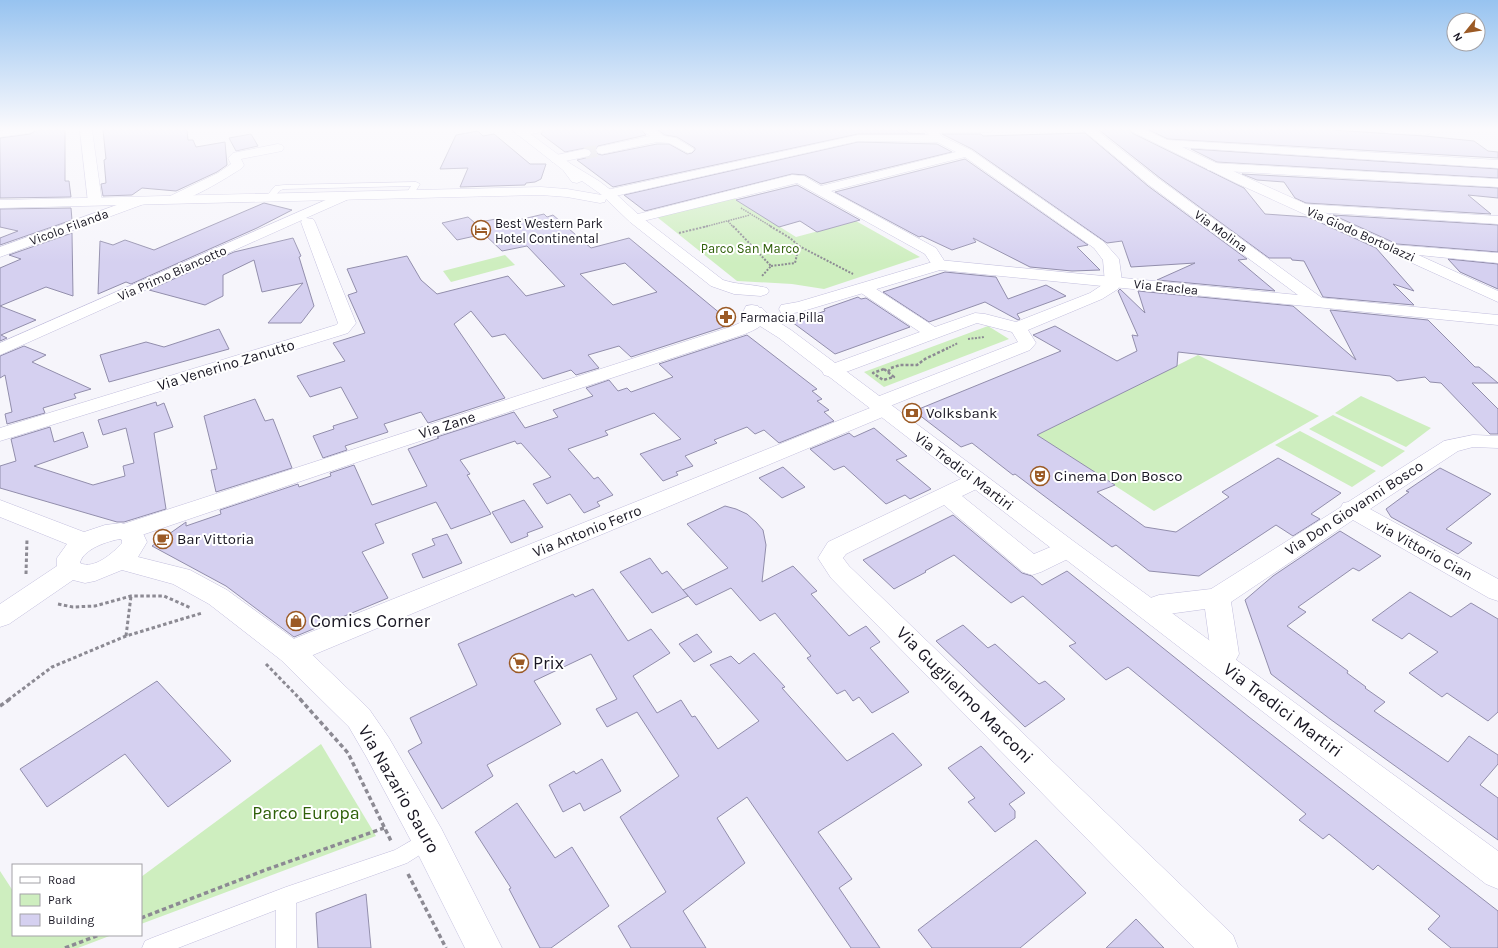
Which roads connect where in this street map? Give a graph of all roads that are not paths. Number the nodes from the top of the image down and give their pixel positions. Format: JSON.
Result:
{"nodes":[{"id":1,"x":92,"y":174,"type":"edge"},
{"id":2,"x":225,"y":174,"type":"edge"},
{"id":3,"x":576,"y":174,"type":"edge"},
{"id":4,"x":687,"y":174,"type":"edge"},
{"id":5,"x":703,"y":174,"type":"edge"},
{"id":6,"x":882,"y":174,"type":"edge"},
{"id":7,"x":997,"y":174,"type":"edge"},
{"id":8,"x":1144,"y":174,"type":"edge"},
{"id":9,"x":1228,"y":174,"type":"edge"},
{"id":10,"x":1341,"y":174,"type":"edge"},
{"id":11,"x":1498,"y":183,"type":"edge"},
{"id":12,"x":595,"y":190,"type":"junction"},
{"id":13,"x":819,"y":190,"type":"junction"},
{"id":14,"x":541,"y":191,"type":"junction"},
{"id":15,"x":409,"y":194,"type":"junction"},
{"id":16,"x":344,"y":196,"type":"junction"},
{"id":17,"x":729,"y":196,"type":"junction"},
{"id":18,"x":269,"y":198,"type":"junction"},
{"id":19,"x":173,"y":200,"type":"junction"},
{"id":20,"x":139,"y":201,"type":"junction"},
{"id":21,"x":95,"y":202,"type":"junction"},
{"id":22,"x":0,"y":204,"type":"edge"},
{"id":23,"x":1303,"y":208,"type":"junction"},
{"id":24,"x":635,"y":219,"type":"junction"},
{"id":25,"x":1498,"y":220,"type":"edge"},
{"id":26,"x":308,"y":222,"type":"junction"},
{"id":27,"x":286,"y":223,"type":"junction"},
{"id":28,"x":1394,"y":249,"type":"junction"},
{"id":29,"x":0,"y":252,"type":"edge"},
{"id":30,"x":1498,"y":258,"type":"edge"},
{"id":31,"x":939,"y":265,"type":"junction"},
{"id":32,"x":861,"y":282,"type":"junction"},
{"id":33,"x":1114,"y":282,"type":"junction"},
{"id":34,"x":717,"y":283,"type":"junction"},
{"id":35,"x":759,"y":286,"type":"junction"},
{"id":36,"x":1498,"y":297,"type":"edge"},
{"id":37,"x":1317,"y":301,"type":"junction"},
{"id":38,"x":783,"y":306,"type":"junction"},
{"id":39,"x":751,"y":308,"type":"junction"},
{"id":40,"x":1498,"y":320,"type":"edge"},
{"id":41,"x":1018,"y":328,"type":"junction"},
{"id":42,"x":934,"y":334,"type":"junction"},
{"id":43,"x":0,"y":350,"type":"edge"},
{"id":44,"x":831,"y":370,"type":"junction"},
{"id":45,"x":880,"y":407,"type":"junction"},
{"id":46,"x":0,"y":435,"type":"edge"},
{"id":47,"x":1498,"y":442,"type":"edge"},
{"id":48,"x":977,"y":480,"type":"junction"},
{"id":49,"x":946,"y":495,"type":"junction"},
{"id":50,"x":0,"y":508,"type":"edge"},
{"id":51,"x":1351,"y":509,"type":"junction"},
{"id":52,"x":125,"y":532,"type":"junction"},
{"id":53,"x":85,"y":542,"type":"junction"},
{"id":54,"x":1067,"y":549,"type":"junction"},
{"id":55,"x":120,"y":561,"type":"junction"},
{"id":56,"x":71,"y":569,"type":"junction"},
{"id":57,"x":1498,"y":591,"type":"edge"},
{"id":58,"x":1217,"y":598,"type":"junction"},
{"id":59,"x":1148,"y":609,"type":"junction"},
{"id":60,"x":0,"y":618,"type":"edge"},
{"id":61,"x":291,"y":652,"type":"junction"},
{"id":62,"x":1220,"y":663,"type":"junction"},
{"id":63,"x":429,"y":840,"type":"junction"},
{"id":64,"x":1498,"y":872,"type":"edge"},
{"id":65,"x":286,"y":897,"type":"junction"},
{"id":66,"x":152,"y":948,"type":"edge"},
{"id":67,"x":286,"y":948,"type":"edge"},
{"id":68,"x":484,"y":948,"type":"edge"},
{"id":69,"x":1220,"y":948,"type":"edge"}],
"edges":[{"from":1,"to":21,"type":"street"},
{"from":2,"to":19,"type":"street"},
{"from":3,"to":12,"type":"street"},
{"from":4,"to":12,"type":"street"},
{"from":5,"to":17,"type":"street"},
{"from":6,"to":13,"type":"street"},
{"from":7,"to":33,"type":"street"},
{"from":8,"to":37,"type":"street","name":"Via Molina"},
{"from":9,"to":23,"type":"street","name":"Via Giodo Bortolazzi"},
{"from":10,"to":11,"type":"street"},
{"from":12,"to":14,"type":"street"},
{"from":12,"to":14,"type":"street"},
{"from":12,"to":24,"type":"street","name":"Via Tredici Martiri"},
{"from":12,"to":24,"type":"street","name":"Via Tredici Martiri"},
{"from":13,"to":17,"type":"street"},
{"from":13,"to":31,"type":"street"},
{"from":14,"to":15,"type":"street"},
{"from":15,"to":16,"type":"street"},
{"from":15,"to":18,"type":"lane"},
{"from":16,"to":18,"type":"street"},
{"from":16,"to":26,"type":"street"},
{"from":16,"to":27,"type":"street","name":"Via Primo Biancotto"},
{"from":17,"to":24,"type":"street"},
{"from":18,"to":19,"type":"street"},
{"from":19,"to":20,"type":"street"},
{"from":20,"to":21,"type":"street"},
{"from":20,"to":29,"type":"street","name":"Vicolo Filanda"},
{"from":21,"to":22,"type":"street"},
{"from":23,"to":25,"type":"street"},
{"from":23,"to":28,"type":"street","name":"Via Giodo Bortolazzi"},
{"from":24,"to":34,"type":"street","name":"Via Tredici Martiri"},
{"from":26,"to":27,"type":"street"},
{"from":26,"to":46,"type":"street","name":"Via Venerino Zanutto"},
{"from":27,"to":43,"type":"street","name":"Via Primo Biancotto"},
{"from":28,"to":30,"type":"street"},
{"from":28,"to":36,"type":"street","name":"Via Giodo Bortolazzi"},
{"from":31,"to":32,"type":"street","name":"Via Eraclea"},
{"from":31,"to":33,"type":"street","name":"Via Eraclea"},
{"from":32,"to":38,"type":"street","name":"Via Eraclea"},
{"from":32,"to":42,"type":"street"},
{"from":33,"to":37,"type":"street","name":"Via Eraclea"},
{"from":33,"to":41,"type":"street"},
{"from":34,"to":35,"type":"street","name":"Via Tredici Martiri"},
{"from":34,"to":39,"type":"street","name":"Via Tredici Martiri"},
{"from":35,"to":38,"type":"street","name":"Via Tredici Martiri"},
{"from":35,"to":39,"type":"street"},
{"from":37,"to":40,"type":"street","name":"Via Eraclea"},
{"from":38,"to":39,"type":"street"},
{"from":38,"to":39,"type":"street","name":"Via Tredici Martiri"},
{"from":38,"to":44,"type":"street","name":"Via Tredici Martiri"},
{"from":39,"to":52,"type":"street","name":"Via Zane"},
{"from":41,"to":42,"type":"street"},
{"from":41,"to":45,"type":"street","name":"Via Antonio Ferro"},
{"from":42,"to":44,"type":"street"},
{"from":44,"to":45,"type":"street","name":"Via Tredici Martiri"},
{"from":45,"to":48,"type":"street","name":"Via Tredici Martiri"},
{"from":45,"to":61,"type":"street","name":"Via Antonio Ferro"},
{"from":47,"to":51,"type":"street","name":"Via Don Giovanni Bosco"},
{"from":48,"to":49,"type":"street","name":"Via Guglielmo Marconi"},
{"from":48,"to":54,"type":"street","name":"Via Tredici Martiri"},
{"from":49,"to":54,"type":"street","name":"Via Tredici Martiri"},
{"from":49,"to":69,"type":"street","name":"Via Guglielmo Marconi"},
{"from":50,"to":53,"type":"street"},
{"from":51,"to":57,"type":"street","name":"via Vittorio Cian"},
{"from":51,"to":58,"type":"street","name":"Via Don Giovanni Bosco"},
{"from":52,"to":53,"type":"street"},
{"from":52,"to":55,"type":"street"},
{"from":53,"to":56,"type":"street"},
{"from":54,"to":59,"type":"street","name":"Via Tredici Martiri"},
{"from":55,"to":56,"type":"street"},
{"from":55,"to":61,"type":"street","name":"Via Nazario Sauro"},
{"from":56,"to":60,"type":"street"},
{"from":58,"to":59,"type":"street","name":"Via Don Giovanni Bosco"},
{"from":58,"to":62,"type":"street"},
{"from":59,"to":62,"type":"street","name":"Via Tredici Martiri"},
{"from":61,"to":63,"type":"street","name":"Via Nazario Sauro"},
{"from":62,"to":64,"type":"street","name":"Via Tredici Martiri"},
{"from":63,"to":65,"type":"lane"},
{"from":63,"to":68,"type":"street","name":"Via Nazario Sauro"},
{"from":65,"to":66,"type":"lane"},
{"from":65,"to":67,"type":"lane"}]}
